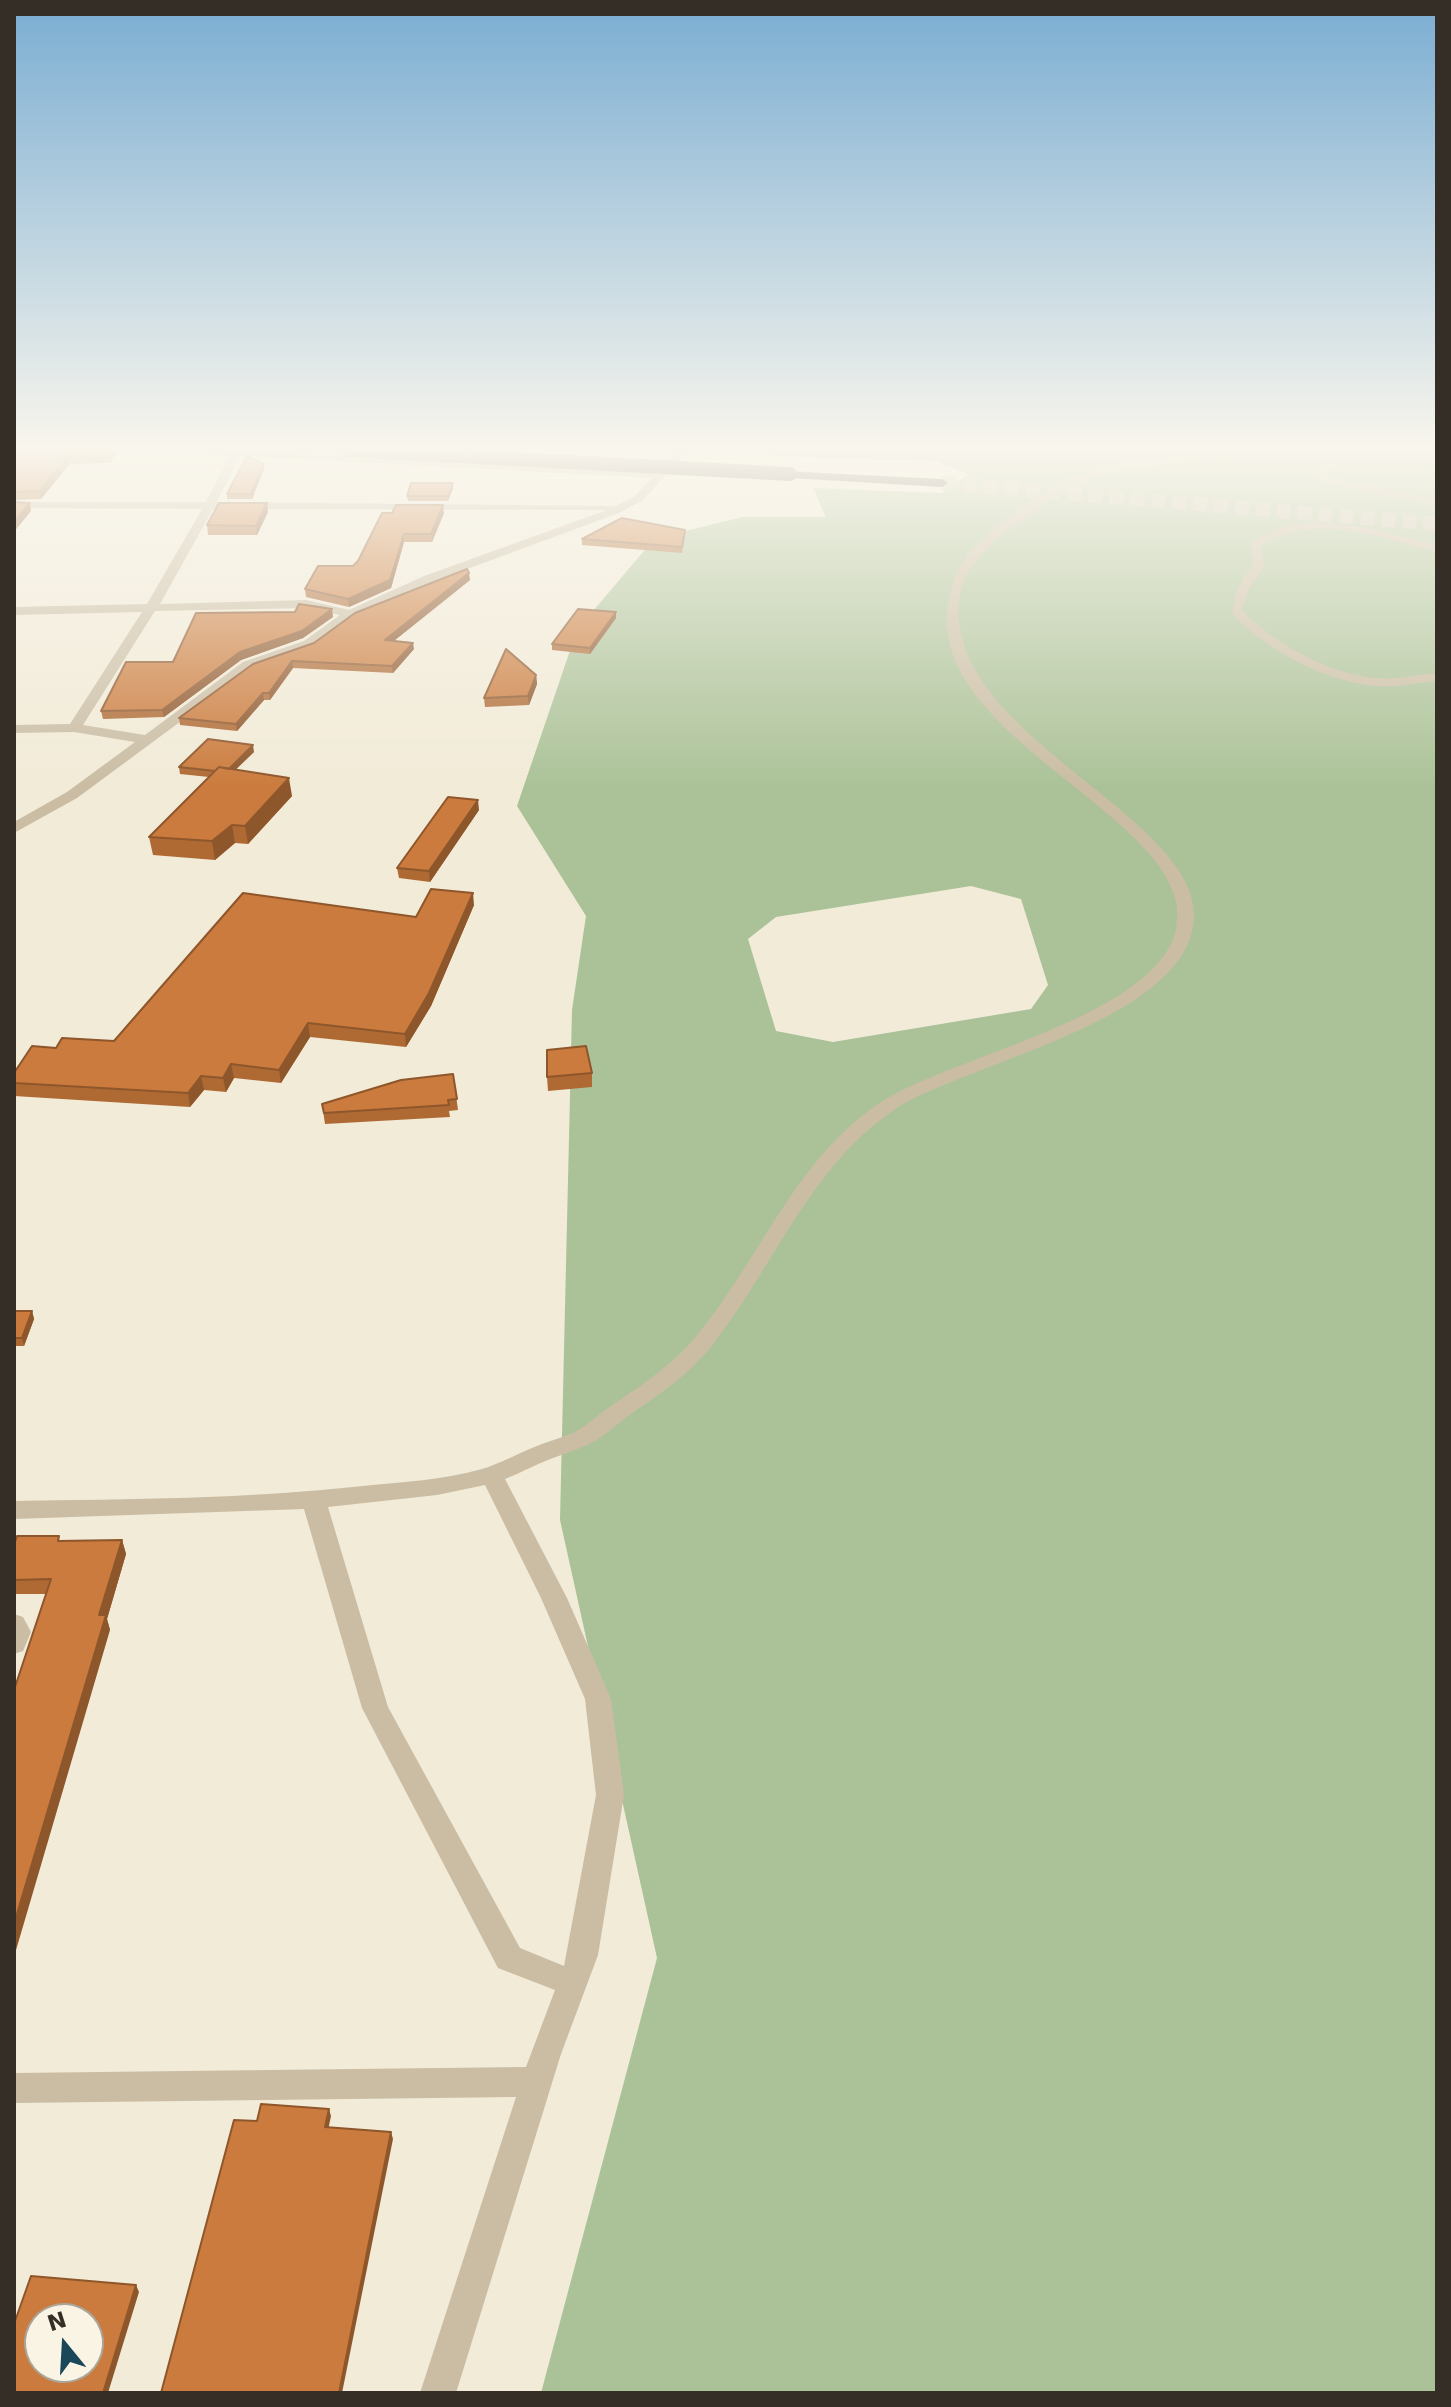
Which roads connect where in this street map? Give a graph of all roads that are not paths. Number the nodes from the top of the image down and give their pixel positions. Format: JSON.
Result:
{"nodes":[{"id":1,"x":178,"y":562,"type":"edge"},
{"id":2,"x":473,"y":562,"type":"edge"},
{"id":3,"x":967,"y":562,"type":"edge"},
{"id":4,"x":1261,"y":562,"type":"edge"},
{"id":5,"x":152,"y":608,"type":"junction"},
{"id":6,"x":14,"y":611,"type":"edge"},
{"id":7,"x":350,"y":614,"type":"junction"},
{"id":8,"x":1437,"y":677,"type":"edge"},
{"id":9,"x":74,"y":728,"type":"junction"},
{"id":10,"x":14,"y":729,"type":"edge"},
{"id":11,"x":146,"y":739,"type":"junction"},
{"id":12,"x":14,"y":828,"type":"edge"},
{"id":13,"x":491,"y":1475,"type":"junction"},
{"id":14,"x":314,"y":1501,"type":"junction"},
{"id":15,"x":14,"y":1510,"type":"edge"},
{"id":16,"x":14,"y":1624,"type":"edge"},
{"id":17,"x":14,"y":1644,"type":"edge"},
{"id":18,"x":572,"y":1983,"type":"junction"},
{"id":19,"x":537,"y":2082,"type":"junction"},
{"id":20,"x":14,"y":2088,"type":"edge"},
{"id":21,"x":438,"y":2393,"type":"edge"}],
"edges":[{"from":1,"to":5,"type":"street"},
{"from":2,"to":7,"type":"street"},
{"from":3,"to":13,"type":"street"},
{"from":4,"to":8,"type":"street"},
{"from":5,"to":6,"type":"street"},
{"from":5,"to":7,"type":"street"},
{"from":5,"to":9,"type":"street"},
{"from":7,"to":11,"type":"street"},
{"from":9,"to":10,"type":"street"},
{"from":9,"to":11,"type":"street"},
{"from":11,"to":12,"type":"street"},
{"from":13,"to":14,"type":"street"},
{"from":13,"to":18,"type":"street"},
{"from":14,"to":15,"type":"street"},
{"from":14,"to":18,"type":"street"},
{"from":16,"to":17,"type":"street"},
{"from":18,"to":19,"type":"street"},
{"from":19,"to":20,"type":"street"},
{"from":19,"to":21,"type":"street"}]}
